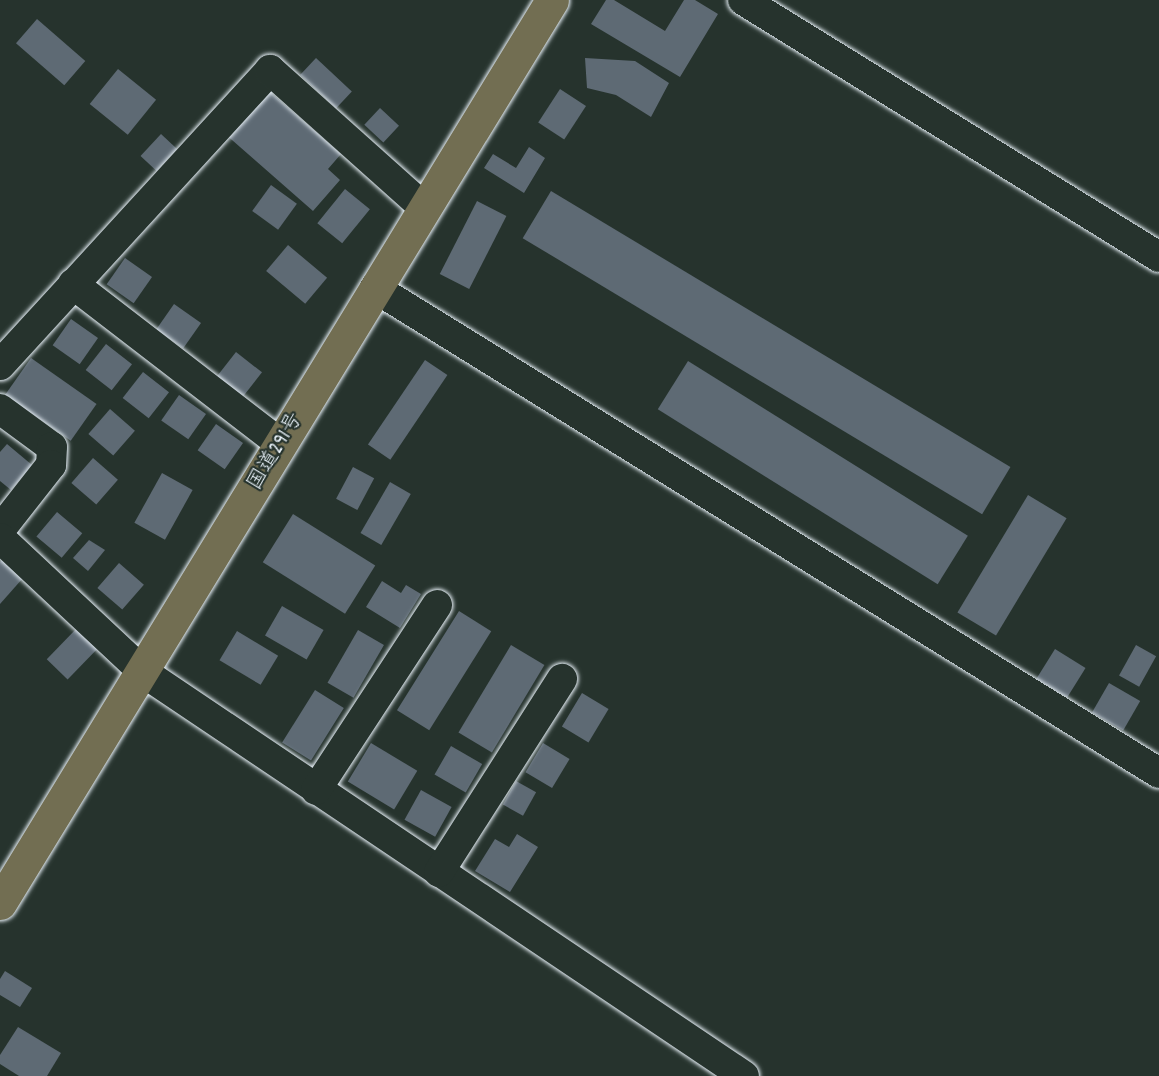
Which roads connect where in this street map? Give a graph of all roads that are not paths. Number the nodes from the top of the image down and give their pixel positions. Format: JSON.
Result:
{"nodes":[{"id":1,"x":552,"y":0,"type":"edge"},
{"id":2,"x":743,"y":0,"type":"edge"},
{"id":3,"x":423,"y":207,"type":"junction"},
{"id":4,"x":1159,"y":257,"type":"edge"},
{"id":5,"x":73,"y":284,"type":"junction"},
{"id":6,"x":375,"y":288,"type":"junction"},
{"id":7,"x":0,"y":365,"type":"edge"},
{"id":8,"x":0,"y":409,"type":"edge"},
{"id":9,"x":281,"y":444,"type":"junction"},
{"id":10,"x":0,"y":530,"type":"edge"},
{"id":11,"x":0,"y":538,"type":"edge"},
{"id":12,"x":437,"y":606,"type":"dead end"},
{"id":13,"x":143,"y":672,"type":"junction"},
{"id":14,"x":562,"y":679,"type":"dead end"},
{"id":15,"x":1159,"y":773,"type":"edge"},
{"id":16,"x":316,"y":790,"type":"junction"},
{"id":17,"x":439,"y":872,"type":"junction"},
{"id":18,"x":0,"y":903,"type":"edge"},
{"id":19,"x":744,"y":1076,"type":"edge"}],
"edges":[{"from":1,"to":3,"type":"highway","name":"国道291号"},
{"from":2,"to":4,"type":"street"},
{"from":3,"to":5,"type":"street"},
{"from":3,"to":6,"type":"highway","name":"国道291号"},
{"from":5,"to":7,"type":"street"},
{"from":5,"to":9,"type":"street"},
{"from":6,"to":9,"type":"highway","name":"国道291号"},
{"from":6,"to":15,"type":"street"},
{"from":8,"to":10,"type":"street"},
{"from":9,"to":13,"type":"highway","name":"国道291号"},
{"from":11,"to":13,"type":"street"},
{"from":12,"to":16,"type":"street"},
{"from":13,"to":16,"type":"street"},
{"from":13,"to":18,"type":"highway","name":"国道291号"},
{"from":14,"to":17,"type":"street"},
{"from":16,"to":17,"type":"street"},
{"from":17,"to":19,"type":"street"}]}
